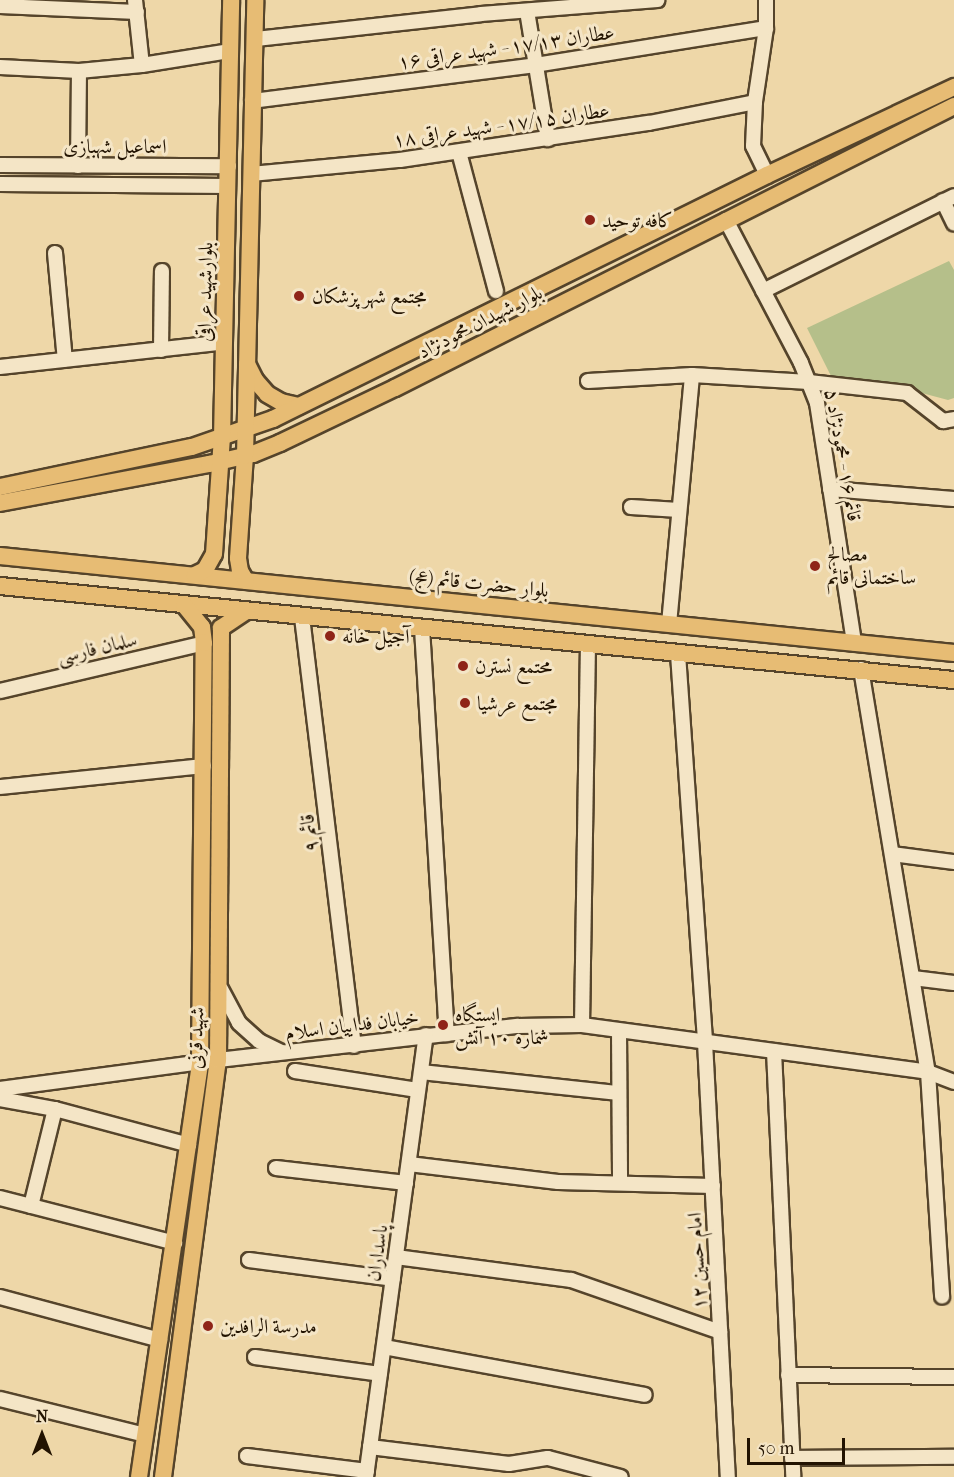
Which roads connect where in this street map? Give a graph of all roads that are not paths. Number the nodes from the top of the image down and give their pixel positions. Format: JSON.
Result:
{"nodes":[{"id":1,"x":231,"y":0,"type":"edge"},
{"id":2,"x":255,"y":0,"type":"edge"},
{"id":3,"x":657,"y":0,"type":"edge"},
{"id":4,"x":766,"y":0,"type":"edge"},
{"id":5,"x":0,"y":6,"type":"edge"},
{"id":6,"x":136,"y":6,"type":"edge"},
{"id":7,"x":480,"y":7,"type":"edge"},
{"id":8,"x":527,"y":10,"type":"junction"},
{"id":9,"x":766,"y":28,"type":"junction"},
{"id":10,"x":256,"y":39,"type":"junction"},
{"id":11,"x":229,"y":51,"type":"junction"},
{"id":12,"x":142,"y":65,"type":"junction"},
{"id":13,"x":535,"y":65,"type":"junction"},
{"id":14,"x":0,"y":67,"type":"edge"},
{"id":15,"x":79,"y":70,"type":"junction"},
{"id":16,"x":954,"y":87,"type":"edge"},
{"id":17,"x":252,"y":101,"type":"junction"},
{"id":18,"x":755,"y":102,"type":"junction"},
{"id":19,"x":954,"y":106,"type":"edge"},
{"id":20,"x":548,"y":139,"type":"junction"},
{"id":21,"x":459,"y":152,"type":"junction"},
{"id":22,"x":0,"y":165,"type":"edge"},
{"id":23,"x":78,"y":166,"type":"junction"},
{"id":24,"x":229,"y":166,"type":"junction"},
{"id":25,"x":251,"y":174,"type":"junction"},
{"id":26,"x":767,"y":175,"type":"junction"},
{"id":27,"x":0,"y":184,"type":"edge"},
{"id":28,"x":228,"y":186,"type":"junction"},
{"id":29,"x":949,"y":198,"type":"edge"},
{"id":30,"x":726,"y":220,"type":"junction"},
{"id":31,"x":954,"y":224,"type":"edge"},
{"id":32,"x":55,"y":253,"type":"dead end"},
{"id":33,"x":162,"y":272,"type":"dead end"},
{"id":34,"x":496,"y":291,"type":"dead end"},
{"id":35,"x":763,"y":291,"type":"junction"},
{"id":36,"x":225,"y":342,"type":"junction"},
{"id":37,"x":161,"y":350,"type":"junction"},
{"id":38,"x":65,"y":360,"type":"junction"},
{"id":39,"x":246,"y":363,"type":"junction"},
{"id":40,"x":0,"y":367,"type":"edge"},
{"id":41,"x":692,"y":375,"type":"junction"},
{"id":42,"x":588,"y":381,"type":"dead end"},
{"id":43,"x":809,"y":382,"type":"junction"},
{"id":44,"x":300,"y":406,"type":"junction"},
{"id":45,"x":954,"y":419,"type":"edge"},
{"id":46,"x":244,"y":430,"type":"junction"},
{"id":47,"x":222,"y":438,"type":"junction"},
{"id":48,"x":245,"y":456,"type":"junction"},
{"id":49,"x":220,"y":461,"type":"junction"},
{"id":50,"x":0,"y":487,"type":"edge"},
{"id":51,"x":830,"y":489,"type":"junction"},
{"id":52,"x":954,"y":499,"type":"edge"},
{"id":53,"x":0,"y":503,"type":"edge"},
{"id":54,"x":631,"y":507,"type":"dead end"},
{"id":55,"x":680,"y":510,"type":"junction"},
{"id":56,"x":214,"y":554,"type":"junction"},
{"id":57,"x":0,"y":556,"type":"edge"},
{"id":58,"x":238,"y":558,"type":"junction"},
{"id":59,"x":195,"y":574,"type":"junction"},
{"id":60,"x":246,"y":581,"type":"junction"},
{"id":61,"x":0,"y":586,"type":"edge"},
{"id":62,"x":24,"y":588,"type":"junction"},
{"id":63,"x":0,"y":593,"type":"edge"},
{"id":64,"x":184,"y":605,"type":"junction"},
{"id":65,"x":246,"y":611,"type":"junction"},
{"id":66,"x":302,"y":616,"type":"junction"},
{"id":67,"x":669,"y":624,"type":"junction"},
{"id":68,"x":220,"y":628,"type":"junction"},
{"id":69,"x":422,"y":628,"type":"junction"},
{"id":70,"x":203,"y":635,"type":"junction"},
{"id":71,"x":854,"y":643,"type":"junction"},
{"id":72,"x":588,"y":645,"type":"junction"},
{"id":73,"x":678,"y":654,"type":"junction"},
{"id":74,"x":954,"y":654,"type":"edge"},
{"id":75,"x":861,"y":669,"type":"junction"},
{"id":76,"x":954,"y":680,"type":"edge"},
{"id":77,"x":0,"y":691,"type":"edge"},
{"id":78,"x":204,"y":766,"type":"junction"},
{"id":79,"x":0,"y":787,"type":"edge"},
{"id":80,"x":892,"y":854,"type":"junction"},
{"id":81,"x":954,"y":862,"type":"edge"},
{"id":82,"x":913,"y":978,"type":"junction"},
{"id":83,"x":219,"y":982,"type":"junction"},
{"id":84,"x":954,"y":983,"type":"edge"},
{"id":85,"x":582,"y":1025,"type":"junction"},
{"id":86,"x":619,"y":1031,"type":"junction"},
{"id":87,"x":447,"y":1034,"type":"junction"},
{"id":88,"x":426,"y":1035,"type":"junction"},
{"id":89,"x":705,"y":1042,"type":"junction"},
{"id":90,"x":354,"y":1046,"type":"junction"},
{"id":91,"x":774,"y":1051,"type":"junction"},
{"id":92,"x":284,"y":1053,"type":"junction"},
{"id":93,"x":218,"y":1060,"type":"junction"},
{"id":94,"x":200,"y":1063,"type":"junction"},
{"id":95,"x":295,"y":1071,"type":"dead end"},
{"id":96,"x":421,"y":1072,"type":"junction"},
{"id":97,"x":928,"y":1072,"type":"junction"},
{"id":98,"x":954,"y":1082,"type":"edge"},
{"id":99,"x":0,"y":1089,"type":"edge"},
{"id":100,"x":418,"y":1090,"type":"junction"},
{"id":101,"x":619,"y":1093,"type":"junction"},
{"id":102,"x":0,"y":1099,"type":"edge"},
{"id":103,"x":55,"y":1109,"type":"junction"},
{"id":104,"x":189,"y":1145,"type":"junction"},
{"id":105,"x":409,"y":1164,"type":"junction"},
{"id":106,"x":276,"y":1168,"type":"dead end"},
{"id":107,"x":406,"y":1183,"type":"junction"},
{"id":108,"x":620,"y":1183,"type":"junction"},
{"id":109,"x":712,"y":1186,"type":"junction"},
{"id":110,"x":0,"y":1198,"type":"edge"},
{"id":111,"x":31,"y":1206,"type":"junction"},
{"id":112,"x":175,"y":1243,"type":"junction"},
{"id":113,"x":396,"y":1257,"type":"junction"},
{"id":114,"x":249,"y":1260,"type":"dead end"},
{"id":115,"x":393,"y":1279,"type":"junction"},
{"id":116,"x":0,"y":1297,"type":"edge"},
{"id":117,"x":942,"y":1297,"type":"dead end"},
{"id":118,"x":720,"y":1332,"type":"junction"},
{"id":119,"x":160,"y":1340,"type":"junction"},
{"id":120,"x":384,"y":1347,"type":"junction"},
{"id":121,"x":255,"y":1357,"type":"dead end"},
{"id":122,"x":380,"y":1374,"type":"junction"},
{"id":123,"x":788,"y":1375,"type":"junction"},
{"id":124,"x":954,"y":1377,"type":"edge"},
{"id":125,"x":645,"y":1395,"type":"dead end"},
{"id":126,"x":0,"y":1399,"type":"edge"},
{"id":127,"x":146,"y":1435,"type":"junction"},
{"id":128,"x":370,"y":1447,"type":"junction"},
{"id":129,"x":247,"y":1456,"type":"dead end"},
{"id":130,"x":954,"y":1456,"type":"edge"},
{"id":131,"x":792,"y":1458,"type":"junction"},
{"id":132,"x":367,"y":1474,"type":"edge"},
{"id":133,"x":139,"y":1477,"type":"edge"},
{"id":134,"x":163,"y":1477,"type":"edge"},
{"id":135,"x":621,"y":1477,"type":"edge"},
{"id":136,"x":728,"y":1477,"type":"edge"},
{"id":137,"x":792,"y":1477,"type":"edge"}],
"edges":[{"from":1,"to":11,"type":"main road","name":"بلوارشهید عراقی"},
{"from":2,"to":10,"type":"main road"},
{"from":3,"to":8,"type":"street"},
{"from":4,"to":9,"type":"street"},
{"from":5,"to":6,"type":"street"},
{"from":6,"to":12,"type":"street"},
{"from":7,"to":8,"type":"street"},
{"from":7,"to":10,"type":"street"},
{"from":8,"to":13,"type":"street"},
{"from":9,"to":13,"type":"street","name":"عطاران ۱۷/۱۳ - شهید عراقی ۱۶"},
{"from":9,"to":18,"type":"street"},
{"from":10,"to":17,"type":"main road"},
{"from":11,"to":12,"type":"street"},
{"from":11,"to":24,"type":"main road","name":"بلوارشهید عراقی"},
{"from":12,"to":15,"type":"street"},
{"from":13,"to":17,"type":"street","name":"عطاران ۱۷/۱۳ - شهید عراقی ۱۶"},
{"from":13,"to":20,"type":"street"},
{"from":14,"to":15,"type":"street"},
{"from":15,"to":23,"type":"street"},
{"from":16,"to":26,"type":"main road","name":"بلوار شهیدان محمودنژاد"},
{"from":17,"to":25,"type":"main road"},
{"from":18,"to":20,"type":"street","name":"عطاران ۱۷/۱۵ - شهید عراقی ۱۸"},
{"from":18,"to":26,"type":"street"},
{"from":19,"to":30,"type":"main road","name":"بلوار شهیدان محمودنژاد"},
{"from":20,"to":21,"type":"street","name":"عطاران ۱۷/۱۵ - شهید عراقی ۱۸"},
{"from":21,"to":25,"type":"street","name":"عطاران ۱۷/۱۵ - شهید عراقی ۱۸"},
{"from":21,"to":34,"type":"street"},
{"from":22,"to":23,"type":"street","name":"اسماعیل شهبازی"},
{"from":23,"to":24,"type":"street","name":"اسماعیل شهبازی"},
{"from":24,"to":28,"type":"main road","name":"بلوارشهید عراقی"},
{"from":25,"to":39,"type":"main road"},
{"from":26,"to":44,"type":"main road","name":"بلوار شهیدان محمودنژاد"},
{"from":27,"to":28,"type":"street","name":"اسماعیل شهبازی"},
{"from":28,"to":36,"type":"main road","name":"بلوارشهید عراقی"},
{"from":29,"to":31,"type":"street"},
{"from":29,"to":35,"type":"street"},
{"from":30,"to":35,"type":"street","name":"قائم ۱۶ - محمودنژاد ۵"},
{"from":30,"to":48,"type":"main road","name":"بلوار شهیدان محمودنژاد"},
{"from":32,"to":38,"type":"street"},
{"from":33,"to":37,"type":"street"},
{"from":35,"to":43,"type":"street","name":"قائم ۱۶ - محمودنژاد ۵"},
{"from":36,"to":37,"type":"street"},
{"from":36,"to":47,"type":"main road","name":"بلوارشهید عراقی"},
{"from":37,"to":38,"type":"street"},
{"from":38,"to":40,"type":"street"},
{"from":39,"to":44,"type":"main road"},
{"from":39,"to":46,"type":"main road"},
{"from":41,"to":42,"type":"street"},
{"from":41,"to":43,"type":"street"},
{"from":41,"to":55,"type":"street"},
{"from":43,"to":45,"type":"street"},
{"from":43,"to":51,"type":"street","name":"قائم ۱۶ - محمودنژاد ۵"},
{"from":44,"to":46,"type":"main road","name":"بلوار شهیدان محمودنژاد"},
{"from":46,"to":47,"type":"main road","name":"بلوار شهیدان محمودنژاد"},
{"from":46,"to":48,"type":"main road"},
{"from":47,"to":49,"type":"main road","name":"بلوارشهید عراقی"},
{"from":47,"to":50,"type":"main road","name":"بلوار شهیدان محمودنژاد"},
{"from":48,"to":49,"type":"main road","name":"بلوار شهیدان محمودنژاد"},
{"from":48,"to":58,"type":"main road"},
{"from":49,"to":53,"type":"main road","name":"بلوار شهیدان محمودنژاد"},
{"from":49,"to":56,"type":"main road","name":"بلوارشهید عراقی"},
{"from":51,"to":52,"type":"street"},
{"from":51,"to":71,"type":"street","name":"قائم ۱۶ - محمودنژاد ۵"},
{"from":54,"to":55,"type":"street"},
{"from":55,"to":67,"type":"street"},
{"from":56,"to":58,"type":"main road"},
{"from":56,"to":59,"type":"main road"},
{"from":57,"to":59,"type":"main road","name":"بلوار حضرت قائم (عج)"},
{"from":58,"to":60,"type":"main road"},
{"from":59,"to":60,"type":"main road","name":"بلوار حضرت قائم (عج)"},
{"from":60,"to":67,"type":"main road","name":"بلوار حضرت قائم (عج)"},
{"from":61,"to":62,"type":"main road"},
{"from":62,"to":63,"type":"street"},
{"from":62,"to":64,"type":"main road"},
{"from":64,"to":65,"type":"main road"},
{"from":64,"to":70,"type":"main road"},
{"from":65,"to":66,"type":"main road"},
{"from":65,"to":68,"type":"main road"},
{"from":66,"to":69,"type":"main road"},
{"from":66,"to":90,"type":"street","name":"قائم ۹"},
{"from":67,"to":71,"type":"main road","name":"بلوار حضرت قائم (عج)"},
{"from":68,"to":70,"type":"main road"},
{"from":68,"to":83,"type":"main road","name":"شهید قرنی"},
{"from":69,"to":72,"type":"main road"},
{"from":69,"to":87,"type":"street"},
{"from":70,"to":77,"type":"street","name":"سلمان فارسی"},
{"from":70,"to":78,"type":"main road","name":"شهید قرنی"},
{"from":71,"to":74,"type":"main road","name":"بلوار حضرت قائم (عج)"},
{"from":71,"to":75,"type":"main road"},
{"from":72,"to":73,"type":"main road"},
{"from":72,"to":85,"type":"street"},
{"from":73,"to":75,"type":"main road"},
{"from":73,"to":89,"type":"street","name":"امام حسین ۱۲"},
{"from":75,"to":76,"type":"main road"},
{"from":75,"to":80,"type":"street"},
{"from":78,"to":79,"type":"street"},
{"from":78,"to":94,"type":"main road","name":"شهید قرنی"},
{"from":80,"to":81,"type":"street"},
{"from":80,"to":82,"type":"street"},
{"from":82,"to":84,"type":"street"},
{"from":82,"to":97,"type":"street"},
{"from":83,"to":92,"type":"street"},
{"from":83,"to":93,"type":"main road","name":"شهید قرنی"},
{"from":85,"to":86,"type":"street","name":"خیابان فداییان اسلام"},
{"from":85,"to":87,"type":"street","name":"خیابان فداییان اسلام"},
{"from":86,"to":89,"type":"street","name":"خیابان فداییان اسلام"},
{"from":86,"to":101,"type":"street"},
{"from":87,"to":88,"type":"street","name":"خیابان فداییان اسلام"},
{"from":88,"to":90,"type":"street","name":"خیابان فداییان اسلام"},
{"from":88,"to":96,"type":"street","name":"پاسداران"},
{"from":89,"to":91,"type":"street","name":"خیابان فداییان اسلام"},
{"from":89,"to":109,"type":"street","name":"امام حسین ۱۲"},
{"from":90,"to":92,"type":"street","name":"خیابان فداییان اسلام"},
{"from":91,"to":97,"type":"street","name":"خیابان فداییان اسلام"},
{"from":91,"to":123,"type":"street"},
{"from":92,"to":93,"type":"street","name":"خیابان فداییان اسلام"},
{"from":93,"to":94,"type":"street","name":"خیابان فداییان اسلام"},
{"from":93,"to":134,"type":"main road","name":"شهید قرنی"},
{"from":94,"to":99,"type":"street","name":"خیابان فداییان اسلام"},
{"from":94,"to":104,"type":"main road","name":"شهید قرنی"},
{"from":95,"to":100,"type":"street"},
{"from":96,"to":100,"type":"street","name":"پاسداران"},
{"from":96,"to":101,"type":"street"},
{"from":97,"to":98,"type":"street","name":"خیابان فداییان اسلام"},
{"from":97,"to":117,"type":"street"},
{"from":100,"to":105,"type":"street","name":"پاسداران"},
{"from":101,"to":108,"type":"street"},
{"from":102,"to":103,"type":"street"},
{"from":103,"to":104,"type":"street"},
{"from":103,"to":111,"type":"street"},
{"from":104,"to":112,"type":"main road","name":"شهید قرنی"},
{"from":105,"to":107,"type":"street","name":"پاسداران"},
{"from":105,"to":108,"type":"street"},
{"from":106,"to":107,"type":"street"},
{"from":107,"to":113,"type":"street","name":"پاسداران"},
{"from":108,"to":109,"type":"street"},
{"from":109,"to":118,"type":"street","name":"امام حسین ۱۲"},
{"from":110,"to":111,"type":"street"},
{"from":111,"to":112,"type":"street"},
{"from":112,"to":119,"type":"main road","name":"شهید قرنی"},
{"from":113,"to":115,"type":"street","name":"پاسداران"},
{"from":113,"to":118,"type":"street"},
{"from":114,"to":115,"type":"street"},
{"from":115,"to":120,"type":"street","name":"پاسداران"},
{"from":116,"to":119,"type":"street"},
{"from":118,"to":136,"type":"street","name":"امام حسین ۱۲"},
{"from":119,"to":127,"type":"main road","name":"شهید قرنی"},
{"from":120,"to":122,"type":"street","name":"پاسداران"},
{"from":120,"to":125,"type":"street"},
{"from":121,"to":122,"type":"street"},
{"from":122,"to":128,"type":"street","name":"پاسداران"},
{"from":123,"to":124,"type":"street"},
{"from":123,"to":131,"type":"street"},
{"from":126,"to":127,"type":"street"},
{"from":127,"to":133,"type":"main road","name":"شهید قرنی"},
{"from":128,"to":132,"type":"street","name":"پاسداران"},
{"from":128,"to":135,"type":"street"},
{"from":129,"to":132,"type":"street"},
{"from":130,"to":131,"type":"street"},
{"from":131,"to":137,"type":"street"}]}
